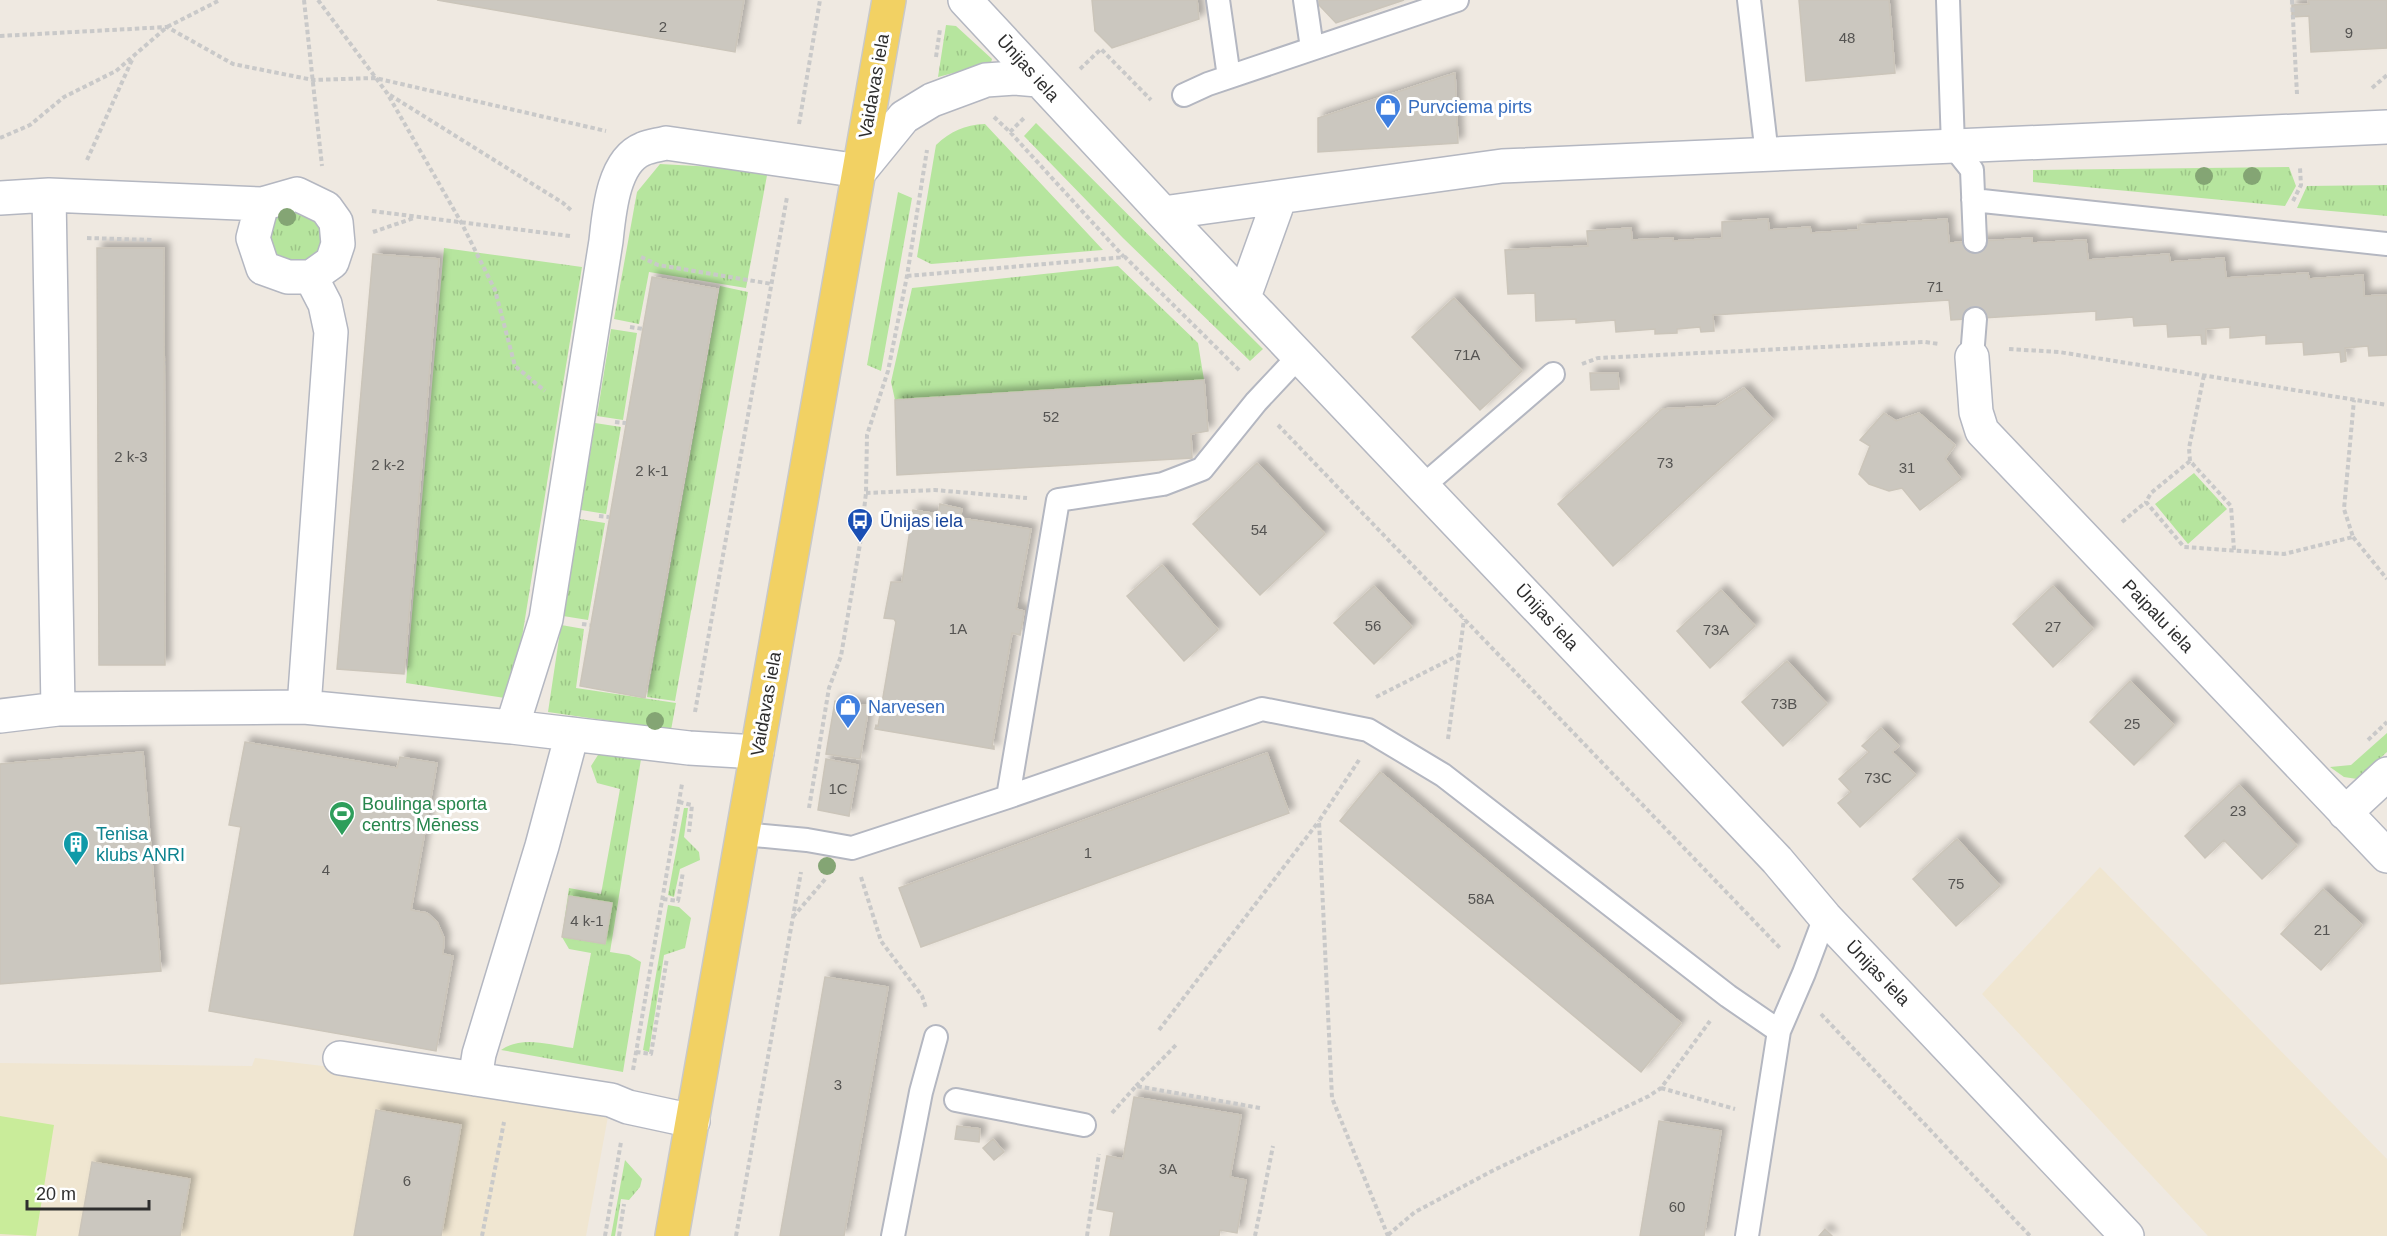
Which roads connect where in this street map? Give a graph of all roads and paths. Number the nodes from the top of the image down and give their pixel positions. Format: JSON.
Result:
{"nodes":[{"id":1,"x":220,"y":0,"type":"edge"},
{"id":2,"x":304,"y":0,"type":"edge"},
{"id":3,"x":318,"y":0,"type":"edge"},
{"id":4,"x":820,"y":0,"type":"edge"},
{"id":5,"x":889,"y":0,"type":"edge"},
{"id":6,"x":965,"y":0,"type":"edge"},
{"id":7,"x":1218,"y":0,"type":"edge"},
{"id":8,"x":1305,"y":0,"type":"edge"},
{"id":9,"x":1457,"y":0,"type":"edge"},
{"id":10,"x":1749,"y":0,"type":"edge"},
{"id":11,"x":1948,"y":0,"type":"edge"},
{"id":12,"x":2292,"y":0,"type":"edge"},
{"id":13,"x":941,"y":24,"type":"dead end"},
{"id":14,"x":167,"y":27,"type":"junction"},
{"id":15,"x":0,"y":36,"type":"edge"},
{"id":16,"x":1312,"y":48,"type":"junction"},
{"id":17,"x":134,"y":57,"type":"junction"},
{"id":18,"x":936,"y":58,"type":"dead end"},
{"id":19,"x":2387,"y":75,"type":"edge"},
{"id":20,"x":1073,"y":76,"type":"dead end"},
{"id":21,"x":1229,"y":77,"type":"junction"},
{"id":22,"x":375,"y":78,"type":"junction"},
{"id":23,"x":313,"y":80,"type":"junction"},
{"id":24,"x":1038,"y":80,"type":"junction"},
{"id":25,"x":387,"y":93,"type":"junction"},
{"id":26,"x":2365,"y":94,"type":"dead end"},
{"id":27,"x":1184,"y":95,"type":"dead end"},
{"id":28,"x":1153,"y":101,"type":"dead end"},
{"id":29,"x":990,"y":116,"type":"dead end"},
{"id":30,"x":2387,"y":127,"type":"edge"},
{"id":31,"x":2299,"y":131,"type":"junction"},
{"id":32,"x":0,"y":138,"type":"edge"},
{"id":33,"x":928,"y":142,"type":"dead end"},
{"id":34,"x":1953,"y":146,"type":"junction"},
{"id":35,"x":641,"y":149,"type":"junction"},
{"id":36,"x":1767,"y":154,"type":"junction"},
{"id":37,"x":793,"y":161,"type":"junction"},
{"id":38,"x":860,"y":171,"type":"junction"},
{"id":39,"x":1280,"y":197,"type":"junction"},
{"id":40,"x":0,"y":198,"type":"edge"},
{"id":41,"x":1973,"y":200,"type":"junction"},
{"id":42,"x":262,"y":204,"type":"junction"},
{"id":43,"x":56,"y":205,"type":"junction"},
{"id":44,"x":326,"y":208,"type":"junction"},
{"id":45,"x":1163,"y":213,"type":"junction"},
{"id":46,"x":461,"y":222,"type":"junction"},
{"id":47,"x":2284,"y":233,"type":"junction"},
{"id":48,"x":161,"y":240,"type":"dead end"},
{"id":49,"x":606,"y":241,"type":"junction"},
{"id":50,"x":1974,"y":241,"type":"dead end"},
{"id":51,"x":2387,"y":244,"type":"edge"},
{"id":52,"x":1125,"y":257,"type":"junction"},
{"id":53,"x":907,"y":276,"type":"junction"},
{"id":54,"x":311,"y":277,"type":"junction"},
{"id":55,"x":772,"y":284,"type":"junction"},
{"id":56,"x":1244,"y":297,"type":"junction"},
{"id":57,"x":1975,"y":319,"type":"dead end"},
{"id":58,"x":1300,"y":355,"type":"junction"},
{"id":59,"x":1972,"y":357,"type":"joint"},
{"id":60,"x":1553,"y":374,"type":"dead end"},
{"id":61,"x":2204,"y":375,"type":"dead end"},
{"id":62,"x":2354,"y":400,"type":"dead end"},
{"id":63,"x":1256,"y":402,"type":"junction"},
{"id":64,"x":578,"y":417,"type":"junction"},
{"id":65,"x":2190,"y":461,"type":"junction"},
{"id":66,"x":1423,"y":486,"type":"junction"},
{"id":67,"x":866,"y":493,"type":"junction"},
{"id":68,"x":1058,"y":500,"type":"junction"},
{"id":69,"x":2146,"y":502,"type":"junction"},
{"id":70,"x":2115,"y":528,"type":"dead end"},
{"id":71,"x":2353,"y":537,"type":"junction"},
{"id":72,"x":2234,"y":550,"type":"junction"},
{"id":73,"x":2387,"y":579,"type":"edge"},
{"id":74,"x":1464,"y":618,"type":"junction"},
{"id":75,"x":1459,"y":655,"type":"junction"},
{"id":76,"x":304,"y":707,"type":"junction"},
{"id":77,"x":58,"y":709,"type":"junction"},
{"id":78,"x":0,"y":716,"type":"edge"},
{"id":79,"x":2387,"y":722,"type":"edge"},
{"id":80,"x":1330,"y":723,"type":"junction"},
{"id":81,"x":512,"y":727,"type":"junction"},
{"id":82,"x":572,"y":734,"type":"junction"},
{"id":83,"x":1375,"y":734,"type":"junction"},
{"id":84,"x":2361,"y":746,"type":"dead end"},
{"id":85,"x":689,"y":748,"type":"junction"},
{"id":86,"x":757,"y":752,"type":"junction"},
{"id":87,"x":2387,"y":774,"type":"edge"},
{"id":88,"x":1443,"y":775,"type":"junction"},
{"id":89,"x":1008,"y":797,"type":"junction"},
{"id":90,"x":679,"y":802,"type":"junction"},
{"id":91,"x":2345,"y":813,"type":"junction"},
{"id":92,"x":1320,"y":821,"type":"junction"},
{"id":93,"x":689,"y":832,"type":"dead end"},
{"id":94,"x":743,"y":834,"type":"junction"},
{"id":95,"x":807,"y":840,"type":"junction"},
{"id":96,"x":852,"y":848,"type":"junction"},
{"id":97,"x":2387,"y":856,"type":"edge"},
{"id":98,"x":683,"y":872,"type":"dead end"},
{"id":99,"x":663,"y":899,"type":"junction"},
{"id":100,"x":793,"y":917,"type":"junction"},
{"id":101,"x":1825,"y":917,"type":"junction"},
{"id":102,"x":667,"y":958,"type":"dead end"},
{"id":103,"x":1804,"y":973,"type":"junction"},
{"id":104,"x":1728,"y":996,"type":"junction"},
{"id":105,"x":1159,"y":1030,"type":"dead end"},
{"id":106,"x":1779,"y":1031,"type":"junction"},
{"id":107,"x":936,"y":1037,"type":"joint"},
{"id":108,"x":1177,"y":1044,"type":"dead end"},
{"id":109,"x":636,"y":1052,"type":"junction"},
{"id":110,"x":340,"y":1058,"type":"dead end"},
{"id":111,"x":476,"y":1079,"type":"junction"},
{"id":112,"x":508,"y":1085,"type":"junction"},
{"id":113,"x":1136,"y":1086,"type":"junction"},
{"id":114,"x":1661,"y":1088,"type":"junction"},
{"id":115,"x":956,"y":1100,"type":"dead end"},
{"id":116,"x":628,"y":1107,"type":"junction"},
{"id":117,"x":1260,"y":1108,"type":"dead end"},
{"id":118,"x":1765,"y":1117,"type":"junction"},
{"id":119,"x":1108,"y":1118,"type":"dead end"},
{"id":120,"x":693,"y":1121,"type":"junction"},
{"id":121,"x":1084,"y":1125,"type":"dead end"},
{"id":122,"x":1273,"y":1146,"type":"dead end"},
{"id":123,"x":1101,"y":1147,"type":"dead end"},
{"id":124,"x":624,"y":1204,"type":"dead end"},
{"id":125,"x":483,"y":1236,"type":"edge"},
{"id":126,"x":605,"y":1236,"type":"edge"},
{"id":127,"x":619,"y":1236,"type":"edge"},
{"id":128,"x":672,"y":1236,"type":"edge"},
{"id":129,"x":736,"y":1236,"type":"edge"},
{"id":130,"x":893,"y":1236,"type":"edge"},
{"id":131,"x":1087,"y":1236,"type":"edge"},
{"id":132,"x":1255,"y":1236,"type":"edge"},
{"id":133,"x":1388,"y":1236,"type":"edge"},
{"id":134,"x":1747,"y":1236,"type":"edge"},
{"id":135,"x":2030,"y":1236,"type":"edge"},
{"id":136,"x":2127,"y":1236,"type":"edge"}],
"edges":[{"from":1,"to":14,"type":"path"},
{"from":2,"to":23,"type":"path"},
{"from":3,"to":22,"type":"path"},
{"from":4,"to":37,"type":"path"},
{"from":5,"to":38,"type":"main road","name":"Vaidavas iela"},
{"from":6,"to":24,"type":"street","name":"Ūnijas iela"},
{"from":7,"to":21,"type":"lane"},
{"from":8,"to":16,"type":"lane"},
{"from":9,"to":16,"type":"lane"},
{"from":10,"to":36,"type":"lane"},
{"from":11,"to":34,"type":"lane"},
{"from":12,"to":31,"type":"path"},
{"from":13,"to":18,"type":"path"},
{"from":14,"to":15,"type":"path"},
{"from":14,"to":17,"type":"path"},
{"from":14,"to":23,"type":"path"},
{"from":16,"to":21,"type":"lane"},
{"from":17,"to":32,"type":"path"},
{"from":17,"to":43,"type":"path"},
{"from":19,"to":26,"type":"path"},
{"from":20,"to":28,"type":"path"},
{"from":21,"to":27,"type":"lane"},
{"from":22,"to":23,"type":"path"},
{"from":22,"to":25,"type":"path"},
{"from":22,"to":35,"type":"path"},
{"from":23,"to":44,"type":"path"},
{"from":24,"to":38,"type":"street","name":"Vaidavas iela"},
{"from":24,"to":45,"type":"street","name":"Ūnijas iela"},
{"from":25,"to":46,"type":"path"},
{"from":25,"to":49,"type":"path"},
{"from":29,"to":52,"type":"path"},
{"from":30,"to":31,"type":"street"},
{"from":31,"to":34,"type":"street"},
{"from":31,"to":47,"type":"path"},
{"from":33,"to":53,"type":"path"},
{"from":34,"to":36,"type":"street"},
{"from":34,"to":41,"type":"lane"},
{"from":35,"to":37,"type":"street"},
{"from":35,"to":49,"type":"street"},
{"from":36,"to":39,"type":"street"},
{"from":37,"to":38,"type":"street"},
{"from":37,"to":55,"type":"path"},
{"from":38,"to":86,"type":"main road","name":"Vaidavas iela"},
{"from":39,"to":45,"type":"street"},
{"from":39,"to":56,"type":"street"},
{"from":40,"to":43,"type":"street"},
{"from":41,"to":47,"type":"lane"},
{"from":41,"to":50,"type":"lane"},
{"from":42,"to":43,"type":"street"},
{"from":42,"to":44,"type":"street"},
{"from":42,"to":54,"type":"street"},
{"from":43,"to":48,"type":"path"},
{"from":43,"to":77,"type":"street"},
{"from":44,"to":46,"type":"path"},
{"from":44,"to":54,"type":"street"},
{"from":45,"to":56,"type":"street","name":"Ūnijas iela"},
{"from":46,"to":49,"type":"path"},
{"from":46,"to":64,"type":"path"},
{"from":47,"to":51,"type":"lane"},
{"from":49,"to":55,"type":"path"},
{"from":49,"to":64,"type":"street"},
{"from":52,"to":53,"type":"path"},
{"from":52,"to":63,"type":"path"},
{"from":53,"to":67,"type":"path"},
{"from":54,"to":76,"type":"street"},
{"from":55,"to":85,"type":"path"},
{"from":56,"to":58,"type":"street","name":"Ūnijas iela"},
{"from":57,"to":59,"type":"lane"},
{"from":58,"to":63,"type":"lane"},
{"from":58,"to":66,"type":"street","name":"Ūnijas iela"},
{"from":59,"to":91,"type":"street","name":"Paipalu iela"},
{"from":60,"to":66,"type":"lane"},
{"from":61,"to":65,"type":"path"},
{"from":62,"to":71,"type":"path"},
{"from":63,"to":68,"type":"lane"},
{"from":63,"to":74,"type":"path"},
{"from":64,"to":81,"type":"street"},
{"from":65,"to":69,"type":"path"},
{"from":65,"to":72,"type":"path"},
{"from":66,"to":101,"type":"street","name":"Ūnijas iela"},
{"from":67,"to":68,"type":"path"},
{"from":67,"to":95,"type":"path"},
{"from":68,"to":89,"type":"lane"},
{"from":69,"to":70,"type":"path"},
{"from":69,"to":72,"type":"path"},
{"from":71,"to":72,"type":"path"},
{"from":71,"to":73,"type":"path"},
{"from":74,"to":75,"type":"path"},
{"from":74,"to":103,"type":"path"},
{"from":75,"to":80,"type":"path"},
{"from":75,"to":88,"type":"path"},
{"from":76,"to":77,"type":"street"},
{"from":76,"to":81,"type":"street"},
{"from":77,"to":78,"type":"street"},
{"from":79,"to":84,"type":"path"},
{"from":80,"to":83,"type":"lane"},
{"from":80,"to":89,"type":"lane"},
{"from":81,"to":82,"type":"street"},
{"from":82,"to":85,"type":"street"},
{"from":82,"to":111,"type":"street"},
{"from":83,"to":88,"type":"lane"},
{"from":83,"to":92,"type":"path"},
{"from":85,"to":86,"type":"street"},
{"from":85,"to":90,"type":"path"},
{"from":86,"to":94,"type":"main road","name":"Vaidavas iela"},
{"from":87,"to":91,"type":"street"},
{"from":88,"to":104,"type":"lane"},
{"from":89,"to":96,"type":"lane"},
{"from":90,"to":93,"type":"path"},
{"from":90,"to":99,"type":"path"},
{"from":91,"to":97,"type":"street","name":"Paipalu iela"},
{"from":92,"to":105,"type":"path"},
{"from":92,"to":133,"type":"path"},
{"from":94,"to":95,"type":"lane"},
{"from":94,"to":120,"type":"main road","name":"Vaidavas iela"},
{"from":95,"to":96,"type":"lane"},
{"from":95,"to":100,"type":"path"},
{"from":96,"to":100,"type":"path"},
{"from":96,"to":107,"type":"path"},
{"from":98,"to":99,"type":"path"},
{"from":99,"to":109,"type":"path"},
{"from":100,"to":129,"type":"path"},
{"from":101,"to":103,"type":"lane"},
{"from":101,"to":136,"type":"street","name":"Ūnijas iela"},
{"from":102,"to":109,"type":"path"},
{"from":103,"to":106,"type":"lane"},
{"from":103,"to":135,"type":"path"},
{"from":104,"to":106,"type":"lane"},
{"from":104,"to":114,"type":"path"},
{"from":106,"to":118,"type":"lane"},
{"from":107,"to":130,"type":"lane"},
{"from":108,"to":113,"type":"path"},
{"from":109,"to":116,"type":"path"},
{"from":110,"to":111,"type":"street"},
{"from":111,"to":112,"type":"street"},
{"from":112,"to":116,"type":"street"},
{"from":112,"to":125,"type":"path"},
{"from":113,"to":117,"type":"path"},
{"from":113,"to":119,"type":"path"},
{"from":114,"to":118,"type":"path"},
{"from":114,"to":133,"type":"path"},
{"from":115,"to":121,"type":"lane"},
{"from":116,"to":120,"type":"street"},
{"from":116,"to":126,"type":"path"},
{"from":118,"to":134,"type":"lane"},
{"from":120,"to":128,"type":"main road","name":"Vaidavas iela"},
{"from":122,"to":132,"type":"path"},
{"from":123,"to":131,"type":"path"},
{"from":124,"to":127,"type":"path"}]}
